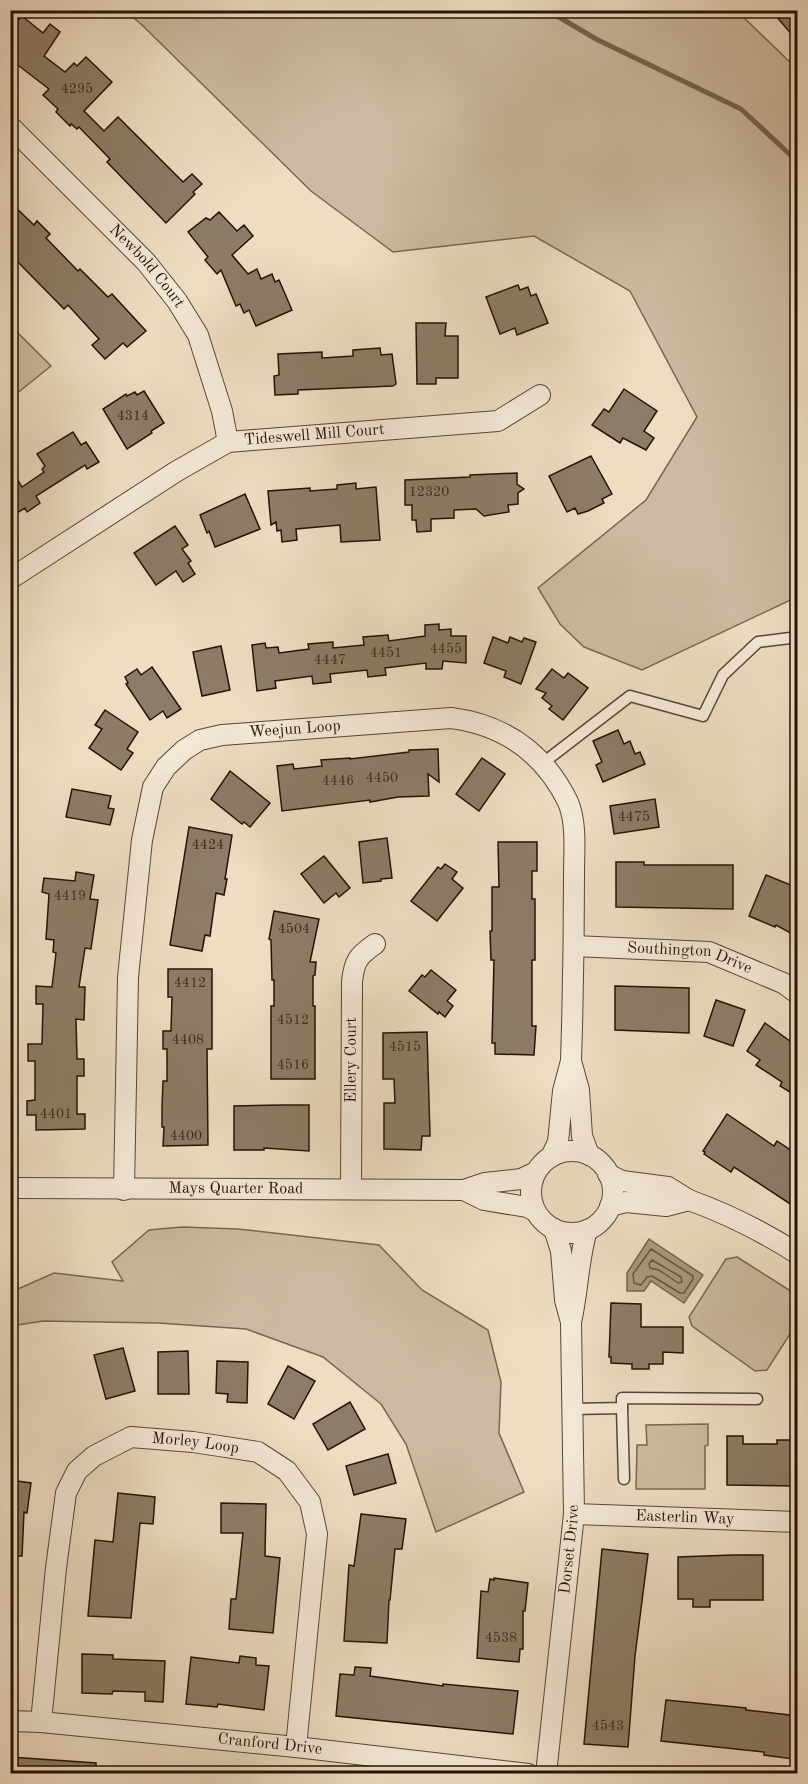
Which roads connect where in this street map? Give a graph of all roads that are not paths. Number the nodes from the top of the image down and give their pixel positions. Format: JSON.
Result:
{"nodes":[{"id":1,"x":10,"y":126,"type":"edge"},
{"id":2,"x":540,"y":395,"type":"dead end"},
{"id":3,"x":228,"y":442,"type":"junction"},
{"id":4,"x":10,"y":579,"type":"edge"},
{"id":5,"x":798,"y":637,"type":"edge"},
{"id":6,"x":543,"y":763,"type":"junction"},
{"id":7,"x":375,"y":944,"type":"dead end"},
{"id":8,"x":574,"y":946,"type":"junction"},
{"id":9,"x":798,"y":994,"type":"edge"},
{"id":10,"x":571,"y":1061,"type":"junction"},
{"id":11,"x":589,"y":1155,"type":"junction"},
{"id":12,"x":551,"y":1157,"type":"junction"},
{"id":13,"x":536,"y":1172,"type":"junction"},
{"id":14,"x":608,"y":1173,"type":"junction"},
{"id":15,"x":10,"y":1188,"type":"edge"},
{"id":16,"x":351,"y":1188,"type":"junction"},
{"id":17,"x":124,"y":1190,"type":"junction"},
{"id":18,"x":464,"y":1190,"type":"junction"},
{"id":19,"x":689,"y":1200,"type":"junction"},
{"id":20,"x":610,"y":1206,"type":"junction"},
{"id":21,"x":535,"y":1211,"type":"junction"},
{"id":22,"x":554,"y":1229,"type":"junction"},
{"id":23,"x":587,"y":1230,"type":"junction"},
{"id":24,"x":798,"y":1254,"type":"edge"},
{"id":25,"x":571,"y":1322,"type":"junction"},
{"id":26,"x":757,"y":1399,"type":"dead end"},
{"id":27,"x":622,"y":1408,"type":"junction"},
{"id":28,"x":573,"y":1409,"type":"junction"},
{"id":29,"x":624,"y":1479,"type":"dead end"},
{"id":30,"x":573,"y":1514,"type":"junction"},
{"id":31,"x":798,"y":1522,"type":"edge"},
{"id":32,"x":10,"y":1721,"type":"edge"},
{"id":33,"x":41,"y":1722,"type":"junction"},
{"id":34,"x":296,"y":1747,"type":"junction"},
{"id":35,"x":528,"y":1773,"type":"edge"},
{"id":36,"x":546,"y":1773,"type":"edge"}],
"edges":[{"from":1,"to":3,"type":"street","name":"Newbold Court"},
{"from":2,"to":3,"type":"street","name":"Tideswell Mill Court"},
{"from":3,"to":4,"type":"street","name":"Tideswell Mill Court"},
{"from":5,"to":6,"type":"lane"},
{"from":6,"to":8,"type":"street","name":"Weejun Loop"},
{"from":6,"to":17,"type":"street","name":"Weejun Loop"},
{"from":7,"to":16,"type":"street","name":"Ellery Court"},
{"from":8,"to":9,"type":"street","name":"Southington Drive"},
{"from":8,"to":10,"type":"street","name":"Weejun Loop"},
{"from":10,"to":11,"type":"street","name":"Weejun Loop"},
{"from":10,"to":12,"type":"street","name":"Weejun Loop"},
{"from":11,"to":12,"type":"street"},
{"from":11,"to":14,"type":"street"},
{"from":12,"to":13,"type":"street","name":"Mays Quarter Road"},
{"from":13,"to":18,"type":"street","name":"Mays Quarter Road"},
{"from":13,"to":21,"type":"street"},
{"from":14,"to":19,"type":"street"},
{"from":14,"to":20,"type":"street"},
{"from":15,"to":17,"type":"street","name":"Mays Quarter Road"},
{"from":16,"to":17,"type":"street","name":"Mays Quarter Road"},
{"from":16,"to":18,"type":"street","name":"Mays Quarter Road"},
{"from":18,"to":21,"type":"street","name":"Mays Quarter Road"},
{"from":19,"to":20,"type":"street"},
{"from":19,"to":24,"type":"street"},
{"from":20,"to":23,"type":"street"},
{"from":21,"to":22,"type":"street","name":"Mays Quarter Road"},
{"from":22,"to":23,"type":"street"},
{"from":22,"to":25,"type":"street","name":"Dorset Drive"},
{"from":23,"to":25,"type":"street","name":"Dorset Drive"},
{"from":25,"to":28,"type":"street","name":"Dorset Drive"},
{"from":26,"to":27,"type":"lane"},
{"from":27,"to":28,"type":"lane"},
{"from":27,"to":29,"type":"lane"},
{"from":28,"to":30,"type":"street","name":"Dorset Drive"},
{"from":30,"to":31,"type":"street","name":"Easterlin Way"},
{"from":30,"to":36,"type":"street","name":"Dorset Drive"},
{"from":32,"to":33,"type":"street","name":"Cranford Drive"},
{"from":33,"to":34,"type":"street","name":"Cranford Drive"},
{"from":33,"to":34,"type":"street","name":"Morley Loop"},
{"from":34,"to":35,"type":"street","name":"Cranford Drive"}]}
